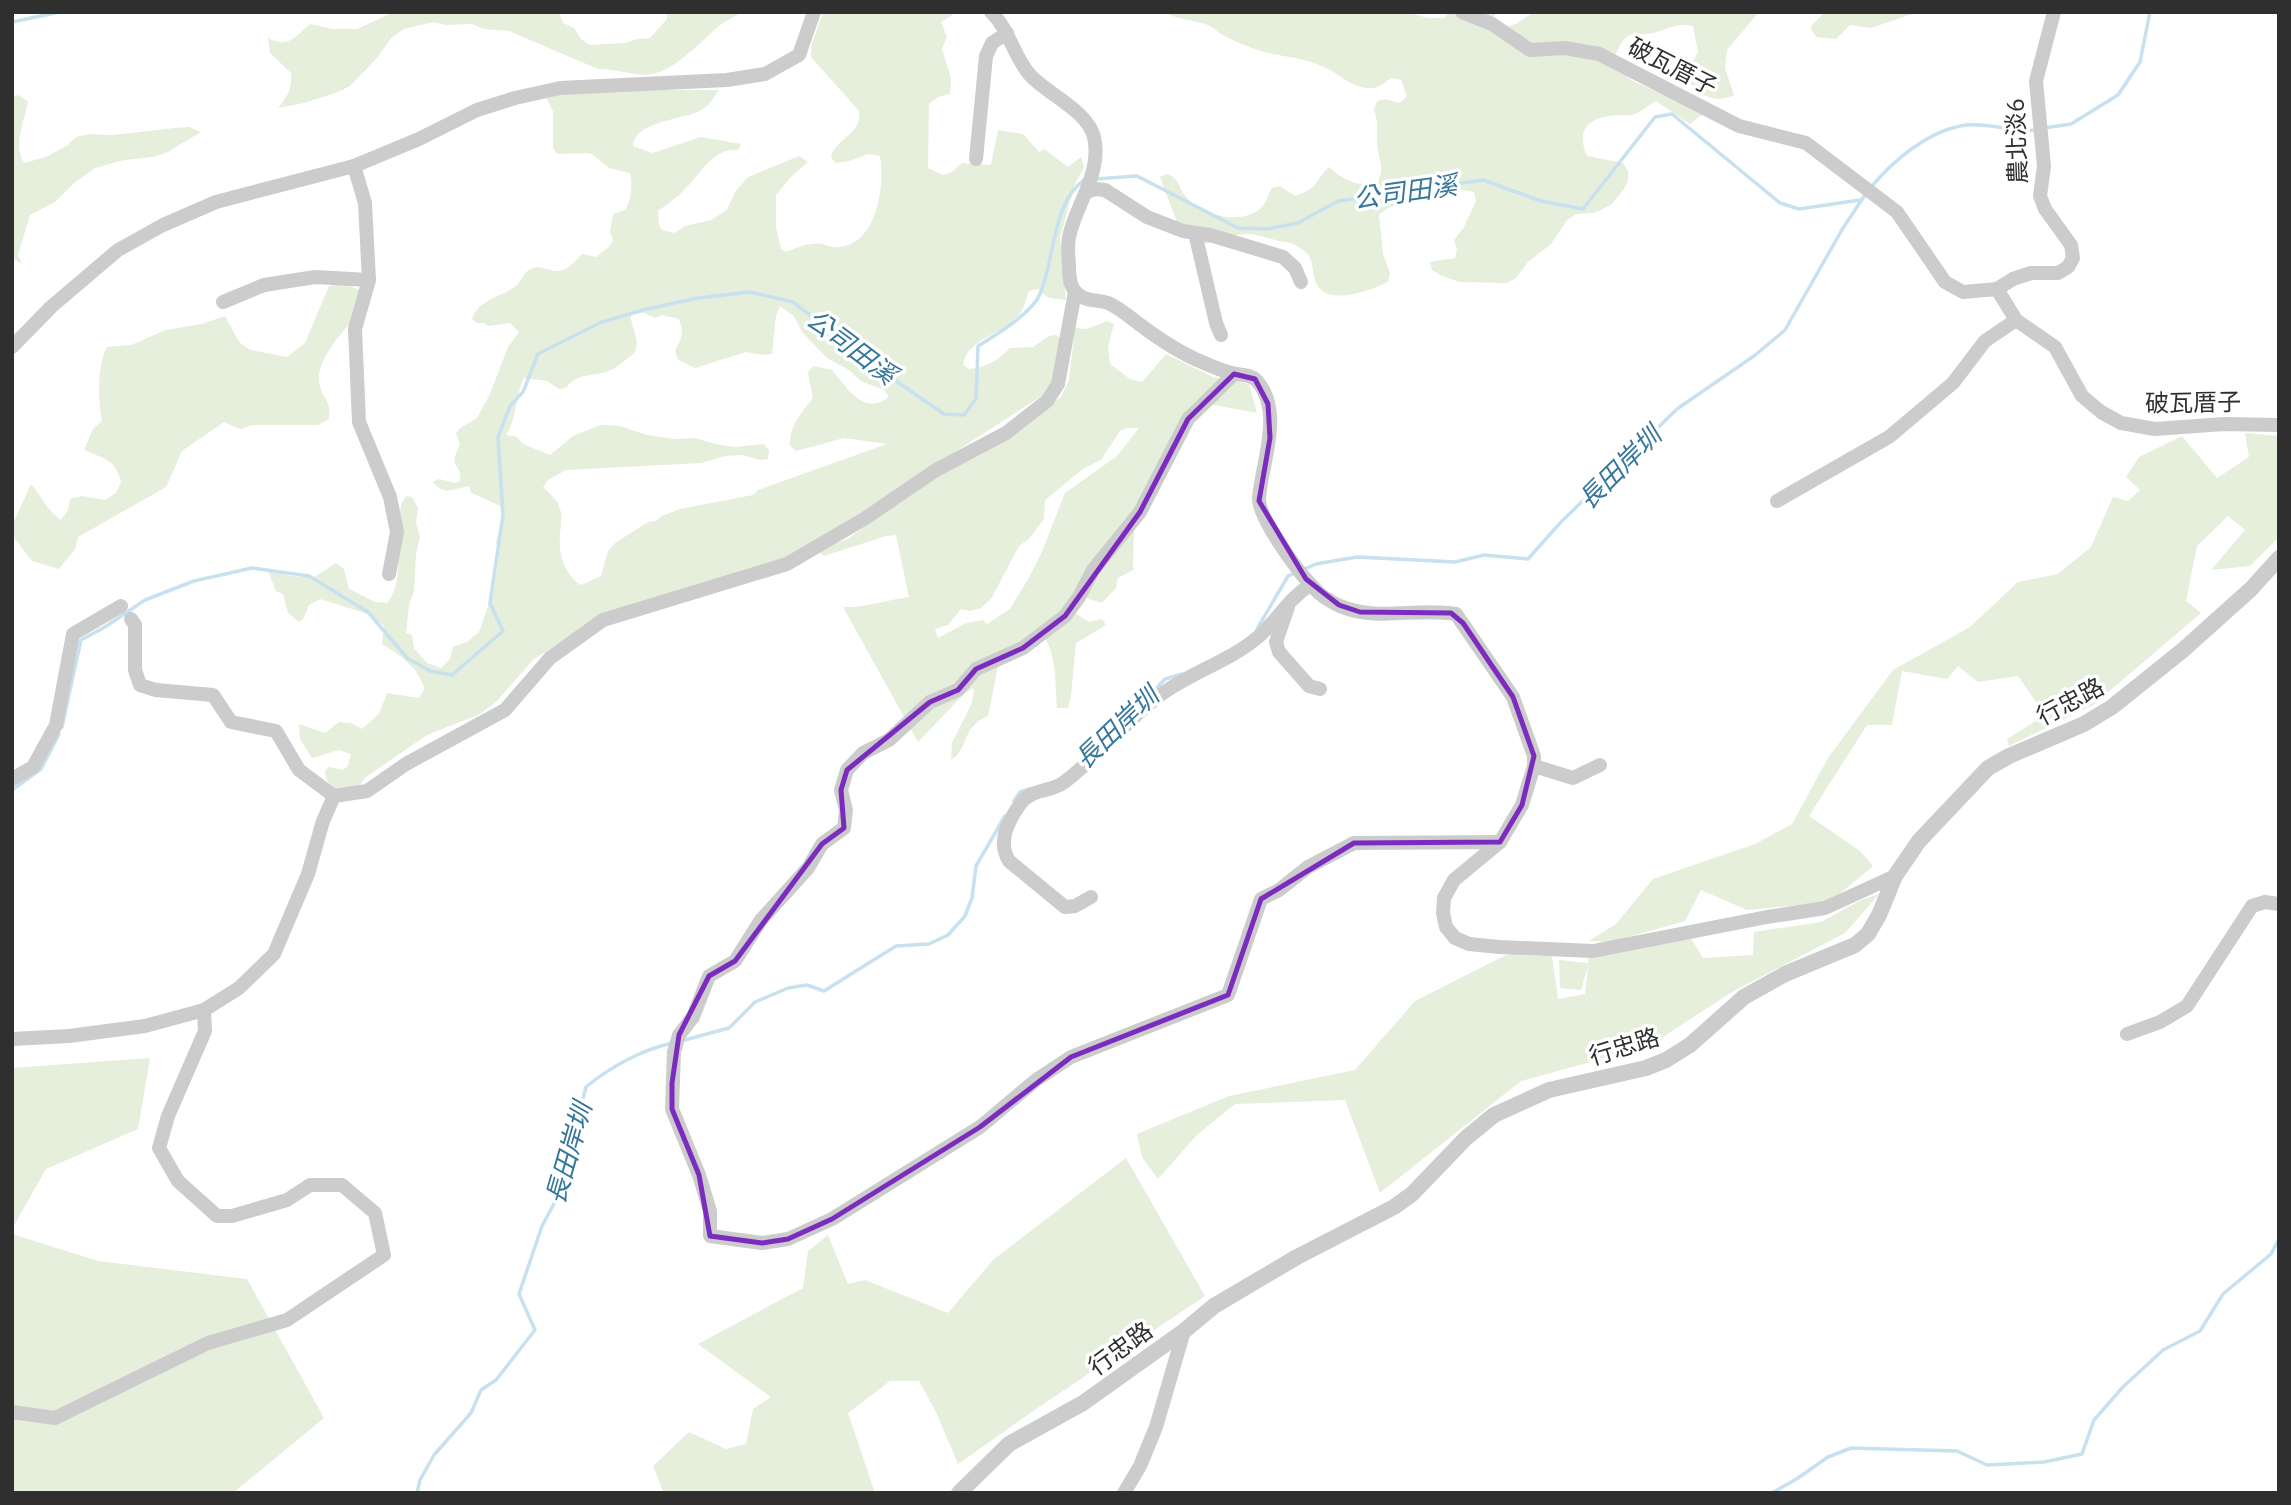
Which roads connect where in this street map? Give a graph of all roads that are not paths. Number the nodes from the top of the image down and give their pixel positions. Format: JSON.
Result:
{"nodes":[{"id":1,"x":814,"y":12,"type":"edge"},
{"id":2,"x":991,"y":12,"type":"edge"},
{"id":3,"x":1462,"y":12,"type":"edge"},
{"id":4,"x":2054,"y":12,"type":"edge"},
{"id":5,"x":1007,"y":33,"type":"junction"},
{"id":6,"x":976,"y":159,"type":"dead end"},
{"id":7,"x":354,"y":166,"type":"junction"},
{"id":8,"x":1088,"y":190,"type":"junction"},
{"id":9,"x":1195,"y":233,"type":"junction"},
{"id":10,"x":369,"y":281,"type":"junction"},
{"id":11,"x":1301,"y":282,"type":"dead end"},
{"id":12,"x":1997,"y":289,"type":"junction"},
{"id":13,"x":1075,"y":292,"type":"junction"},
{"id":14,"x":223,"y":302,"type":"dead end"},
{"id":15,"x":2016,"y":320,"type":"junction"},
{"id":16,"x":1221,"y":335,"type":"dead end"},
{"id":17,"x":12,"y":347,"type":"edge"},
{"id":18,"x":1234,"y":374,"type":"junction"},
{"id":19,"x":2279,"y":425,"type":"edge"},
{"id":20,"x":1777,"y":500,"type":"dead end"},
{"id":21,"x":2279,"y":558,"type":"edge"},
{"id":22,"x":389,"y":574,"type":"dead end"},
{"id":23,"x":1308,"y":582,"type":"junction"},
{"id":24,"x":1294,"y":596,"type":"junction"},
{"id":25,"x":121,"y":606,"type":"dead end"},
{"id":26,"x":131,"y":618,"type":"dead end"},
{"id":27,"x":1320,"y":689,"type":"dead end"},
{"id":28,"x":1600,"y":765,"type":"dead end"},
{"id":29,"x":1534,"y":766,"type":"junction"},
{"id":30,"x":12,"y":779,"type":"edge"},
{"id":31,"x":334,"y":796,"type":"junction"},
{"id":32,"x":1500,"y":842,"type":"junction"},
{"id":33,"x":1895,"y":876,"type":"junction"},
{"id":34,"x":1091,"y":897,"type":"dead end"},
{"id":35,"x":2279,"y":904,"type":"edge"},
{"id":36,"x":204,"y":1010,"type":"junction"},
{"id":37,"x":2127,"y":1034,"type":"dead end"},
{"id":38,"x":12,"y":1039,"type":"edge"},
{"id":39,"x":1184,"y":1331,"type":"junction"},
{"id":40,"x":12,"y":1412,"type":"edge"},
{"id":41,"x":959,"y":1493,"type":"edge"},
{"id":42,"x":1124,"y":1493,"type":"edge"}],
"edges":[{"from":1,"to":7,"type":"street"},
{"from":2,"to":5,"type":"street"},
{"from":3,"to":12,"type":"street","name":"破瓦厝子"},
{"from":4,"to":12,"type":"street","name":"農北淡6","number":"農北淡6"},
{"from":5,"to":6,"type":"street"},
{"from":5,"to":8,"type":"street"},
{"from":7,"to":10,"type":"street"},
{"from":7,"to":17,"type":"street"},
{"from":8,"to":9,"type":"street"},
{"from":8,"to":13,"type":"street"},
{"from":9,"to":11,"type":"street"},
{"from":9,"to":16,"type":"street"},
{"from":10,"to":14,"type":"street"},
{"from":10,"to":22,"type":"street"},
{"from":12,"to":15,"type":"street","name":"破瓦厝子"},
{"from":13,"to":18,"type":"street"},
{"from":13,"to":31,"type":"street"},
{"from":15,"to":19,"type":"street","name":"破瓦厝子"},
{"from":15,"to":20,"type":"street"},
{"from":18,"to":23,"type":"street"},
{"from":18,"to":32,"type":"street"},
{"from":21,"to":33,"type":"street","name":"行忠路"},
{"from":23,"to":24,"type":"street"},
{"from":23,"to":29,"type":"street"},
{"from":24,"to":27,"type":"street"},
{"from":24,"to":34,"type":"street"},
{"from":25,"to":30,"type":"street"},
{"from":26,"to":31,"type":"street"},
{"from":28,"to":29,"type":"street"},
{"from":29,"to":32,"type":"street"},
{"from":31,"to":36,"type":"street"},
{"from":32,"to":33,"type":"street"},
{"from":33,"to":39,"type":"street","name":"行忠路"},
{"from":35,"to":37,"type":"street"},
{"from":36,"to":38,"type":"street"},
{"from":36,"to":40,"type":"street"},
{"from":39,"to":41,"type":"street","name":"行忠路"},
{"from":39,"to":42,"type":"street"}]}
